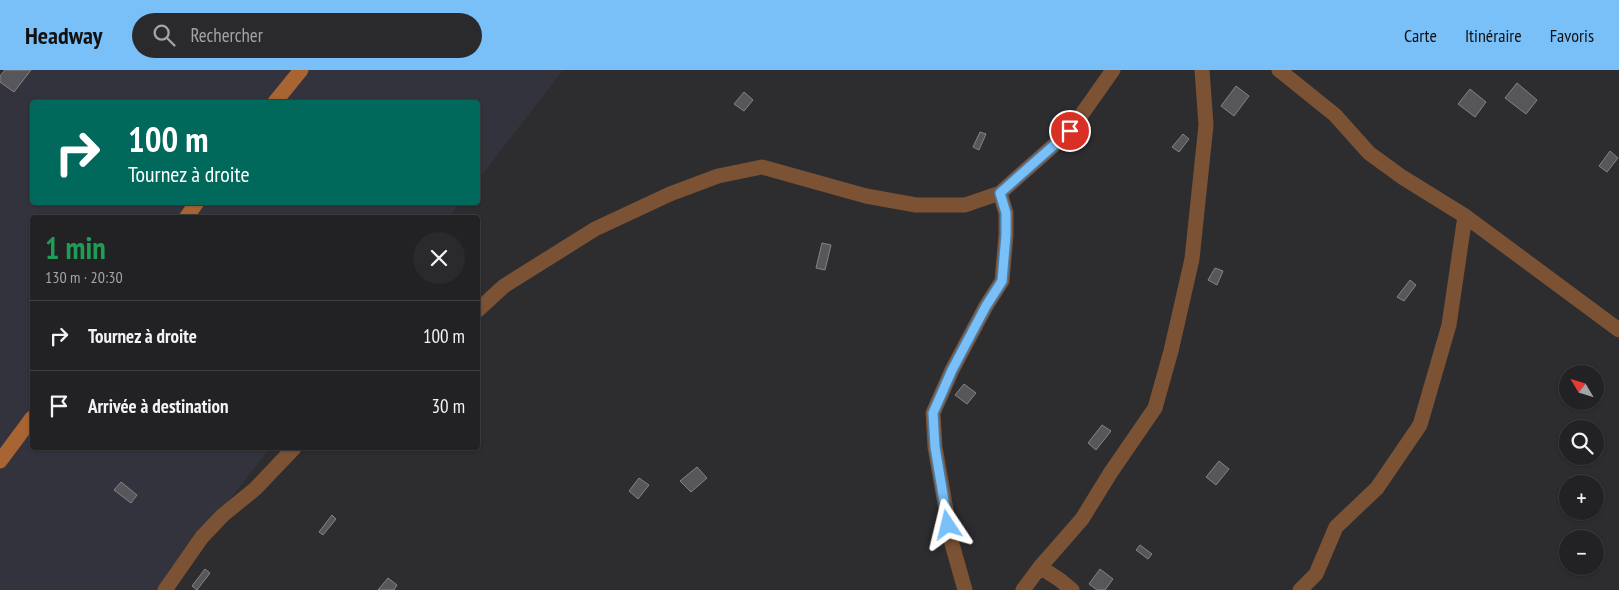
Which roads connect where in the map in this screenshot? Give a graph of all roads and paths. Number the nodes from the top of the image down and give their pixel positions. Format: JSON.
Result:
{"nodes":[{"id":1,"x":301,"y":70,"type":"edge"},
{"id":2,"x":1113,"y":70,"type":"edge"},
{"id":3,"x":1202,"y":70,"type":"edge"},
{"id":4,"x":1279,"y":70,"type":"edge"},
{"id":5,"x":277,"y":100,"type":"edge"},
{"id":6,"x":1000,"y":193,"type":"junction"},
{"id":7,"x":1465,"y":216,"type":"junction"},
{"id":8,"x":480,"y":308,"type":"edge"},
{"id":9,"x":1619,"y":330,"type":"edge"},
{"id":10,"x":30,"y":421,"type":"edge"},
{"id":11,"x":292,"y":450,"type":"edge"},
{"id":12,"x":0,"y":461,"type":"edge"},
{"id":13,"x":1040,"y":567,"type":"junction"},
{"id":14,"x":165,"y":590,"type":"edge"},
{"id":15,"x":965,"y":590,"type":"edge"},
{"id":16,"x":1023,"y":590,"type":"edge"},
{"id":17,"x":1072,"y":590,"type":"edge"},
{"id":18,"x":1300,"y":590,"type":"edge"}],
"edges":[{"from":1,"to":5,"type":"street"},
{"from":2,"to":6,"type":"street"},
{"from":3,"to":13,"type":"street"},
{"from":4,"to":7,"type":"street"},
{"from":6,"to":8,"type":"street"},
{"from":6,"to":15,"type":"street"},
{"from":7,"to":9,"type":"street"},
{"from":7,"to":18,"type":"street"},
{"from":10,"to":12,"type":"street"},
{"from":11,"to":14,"type":"street"},
{"from":13,"to":16,"type":"street"},
{"from":13,"to":17,"type":"street"}]}
